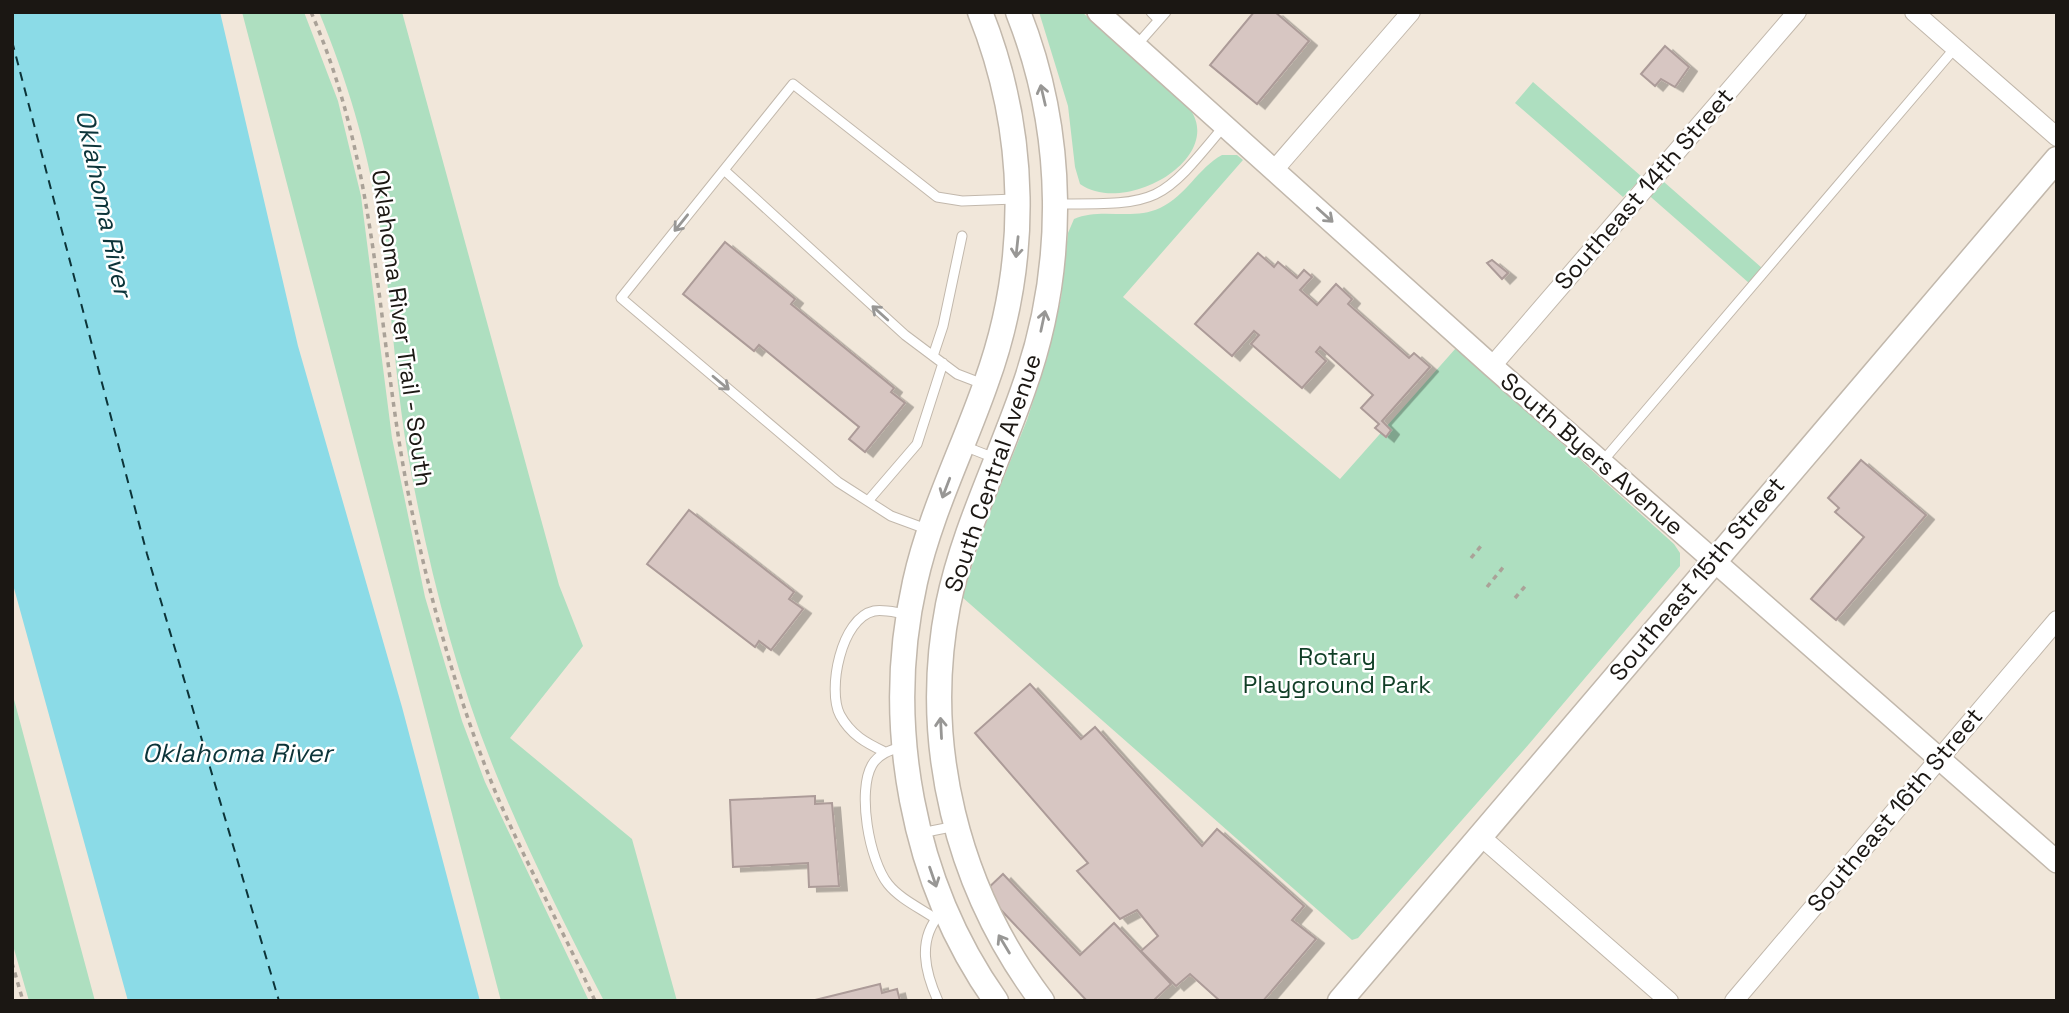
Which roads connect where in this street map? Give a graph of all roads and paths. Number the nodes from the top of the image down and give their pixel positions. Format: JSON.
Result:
{"nodes":[{"id":1,"x":311,"y":12,"type":"edge"},
{"id":2,"x":980,"y":12,"type":"edge"},
{"id":3,"x":1018,"y":12,"type":"edge"},
{"id":4,"x":1098,"y":12,"type":"edge"},
{"id":5,"x":1151,"y":12,"type":"edge"},
{"id":6,"x":1411,"y":12,"type":"edge"},
{"id":7,"x":1797,"y":12,"type":"edge"},
{"id":8,"x":1914,"y":12,"type":"edge"},
{"id":9,"x":1163,"y":16,"type":"edge"},
{"id":10,"x":1135,"y":47,"type":"junction"},
{"id":11,"x":1955,"y":48,"type":"junction"},
{"id":12,"x":1224,"y":126,"type":"junction"},
{"id":13,"x":2057,"y":137,"type":"edge"},
{"id":14,"x":2057,"y":159,"type":"edge"},
{"id":15,"x":724,"y":170,"type":"junction"},
{"id":16,"x":1275,"y":170,"type":"junction"},
{"id":17,"x":1019,"y":199,"type":"junction"},
{"id":18,"x":1056,"y":204,"type":"junction"},
{"id":19,"x":962,"y":236,"type":"dead end"},
{"id":20,"x":933,"y":356,"type":"junction"},
{"id":21,"x":943,"y":363,"type":"junction"},
{"id":22,"x":1492,"y":366,"type":"junction"},
{"id":23,"x":986,"y":385,"type":"junction"},
{"id":24,"x":962,"y":446,"type":"junction"},
{"id":25,"x":997,"y":459,"type":"junction"},
{"id":26,"x":1602,"y":462,"type":"junction"},
{"id":27,"x":868,"y":502,"type":"junction"},
{"id":28,"x":930,"y":530,"type":"junction"},
{"id":29,"x":1482,"y":546,"type":"dead end"},
{"id":30,"x":1471,"y":558,"type":"dead end"},
{"id":31,"x":1712,"y":560,"type":"junction"},
{"id":32,"x":1505,"y":565,"type":"dead end"},
{"id":33,"x":1528,"y":583,"type":"dead end"},
{"id":34,"x":1487,"y":587,"type":"dead end"},
{"id":35,"x":1515,"y":598,"type":"dead end"},
{"id":36,"x":909,"y":614,"type":"junction"},
{"id":37,"x":2057,"y":620,"type":"edge"},
{"id":38,"x":895,"y":749,"type":"junction"},
{"id":39,"x":1938,"y":758,"type":"junction"},
{"id":40,"x":956,"y":826,"type":"junction"},
{"id":41,"x":920,"y":833,"type":"junction"},
{"id":42,"x":1480,"y":836,"type":"junction"},
{"id":43,"x":2057,"y":862,"type":"edge"},
{"id":44,"x":940,"y":913,"type":"junction"},
{"id":45,"x":12,"y":963,"type":"edge"},
{"id":46,"x":23,"y":1001,"type":"edge"},
{"id":47,"x":595,"y":1001,"type":"edge"},
{"id":48,"x":938,"y":1001,"type":"edge"},
{"id":49,"x":996,"y":1001,"type":"edge"},
{"id":50,"x":1042,"y":1001,"type":"edge"},
{"id":51,"x":1340,"y":1001,"type":"edge"},
{"id":52,"x":1669,"y":1001,"type":"edge"},
{"id":53,"x":1734,"y":1001,"type":"edge"}],
"edges":[{"from":1,"to":47,"type":"path","name":"Oklahoma River Trail - South"},
{"from":2,"to":17,"type":"main road","name":"South Central Avenue"},
{"from":18,"to":3,"type":"main road","name":"South Central Avenue","one_way":true},
{"from":4,"to":10,"type":"street","name":"South Byers Avenue"},
{"from":5,"to":9,"type":"lane"},
{"from":6,"to":16,"type":"street"},
{"from":7,"to":22,"type":"street","name":"Southeast 14th Street"},
{"from":8,"to":11,"type":"street"},
{"from":9,"to":10,"type":"lane"},
{"from":10,"to":12,"type":"street","name":"South Byers Avenue"},
{"from":11,"to":13,"type":"street"},
{"from":11,"to":26,"type":"lane"},
{"from":12,"to":16,"type":"street","name":"South Byers Avenue"},
{"from":12,"to":18,"type":"lane"},
{"from":14,"to":31,"type":"main road","name":"Southeast 15th Street"},
{"from":15,"to":17,"type":"lane"},
{"from":20,"to":15,"type":"lane","one_way":true},
{"from":15,"to":27,"type":"lane","one_way":true},
{"from":16,"to":22,"type":"street","name":"South Byers Avenue","one_way":true},
{"from":17,"to":23,"type":"main road","name":"South Central Avenue","one_way":true},
{"from":25,"to":18,"type":"main road","name":"South Central Avenue","one_way":true},
{"from":19,"to":20,"type":"lane"},
{"from":20,"to":21,"type":"lane"},
{"from":21,"to":23,"type":"lane"},
{"from":21,"to":27,"type":"lane"},
{"from":22,"to":26,"type":"street","name":"South Byers Avenue"},
{"from":23,"to":24,"type":"main road","name":"South Central Avenue"},
{"from":24,"to":25,"type":"lane"},
{"from":24,"to":28,"type":"main road","name":"South Central Avenue","one_way":true},
{"from":40,"to":25,"type":"main road","name":"South Central Avenue","one_way":true},
{"from":26,"to":31,"type":"street","name":"South Byers Avenue"},
{"from":27,"to":28,"type":"lane"},
{"from":28,"to":36,"type":"main road","name":"South Central Avenue"},
{"from":29,"to":30,"type":"path"},
{"from":31,"to":39,"type":"street","name":"South Byers Avenue"},
{"from":31,"to":42,"type":"main road","name":"Southeast 15th Street"},
{"from":32,"to":34,"type":"path"},
{"from":33,"to":35,"type":"path"},
{"from":36,"to":38,"type":"main road","name":"South Central Avenue"},
{"from":36,"to":38,"type":"lane"},
{"from":37,"to":39,"type":"street","name":"Southeast 16th Street"},
{"from":38,"to":41,"type":"main road","name":"South Central Avenue"},
{"from":38,"to":44,"type":"lane"},
{"from":39,"to":43,"type":"street","name":"South Byers Avenue"},
{"from":39,"to":53,"type":"street","name":"Southeast 16th Street"},
{"from":40,"to":41,"type":"lane"},
{"from":50,"to":40,"type":"main road","name":"South Central Avenue","one_way":true},
{"from":41,"to":44,"type":"main road","name":"South Central Avenue","one_way":true},
{"from":42,"to":51,"type":"main road","name":"Southeast 15th Street"},
{"from":42,"to":52,"type":"street"},
{"from":44,"to":48,"type":"lane"},
{"from":44,"to":49,"type":"main road","name":"South Central Avenue"},
{"from":45,"to":46,"type":"path"}]}
